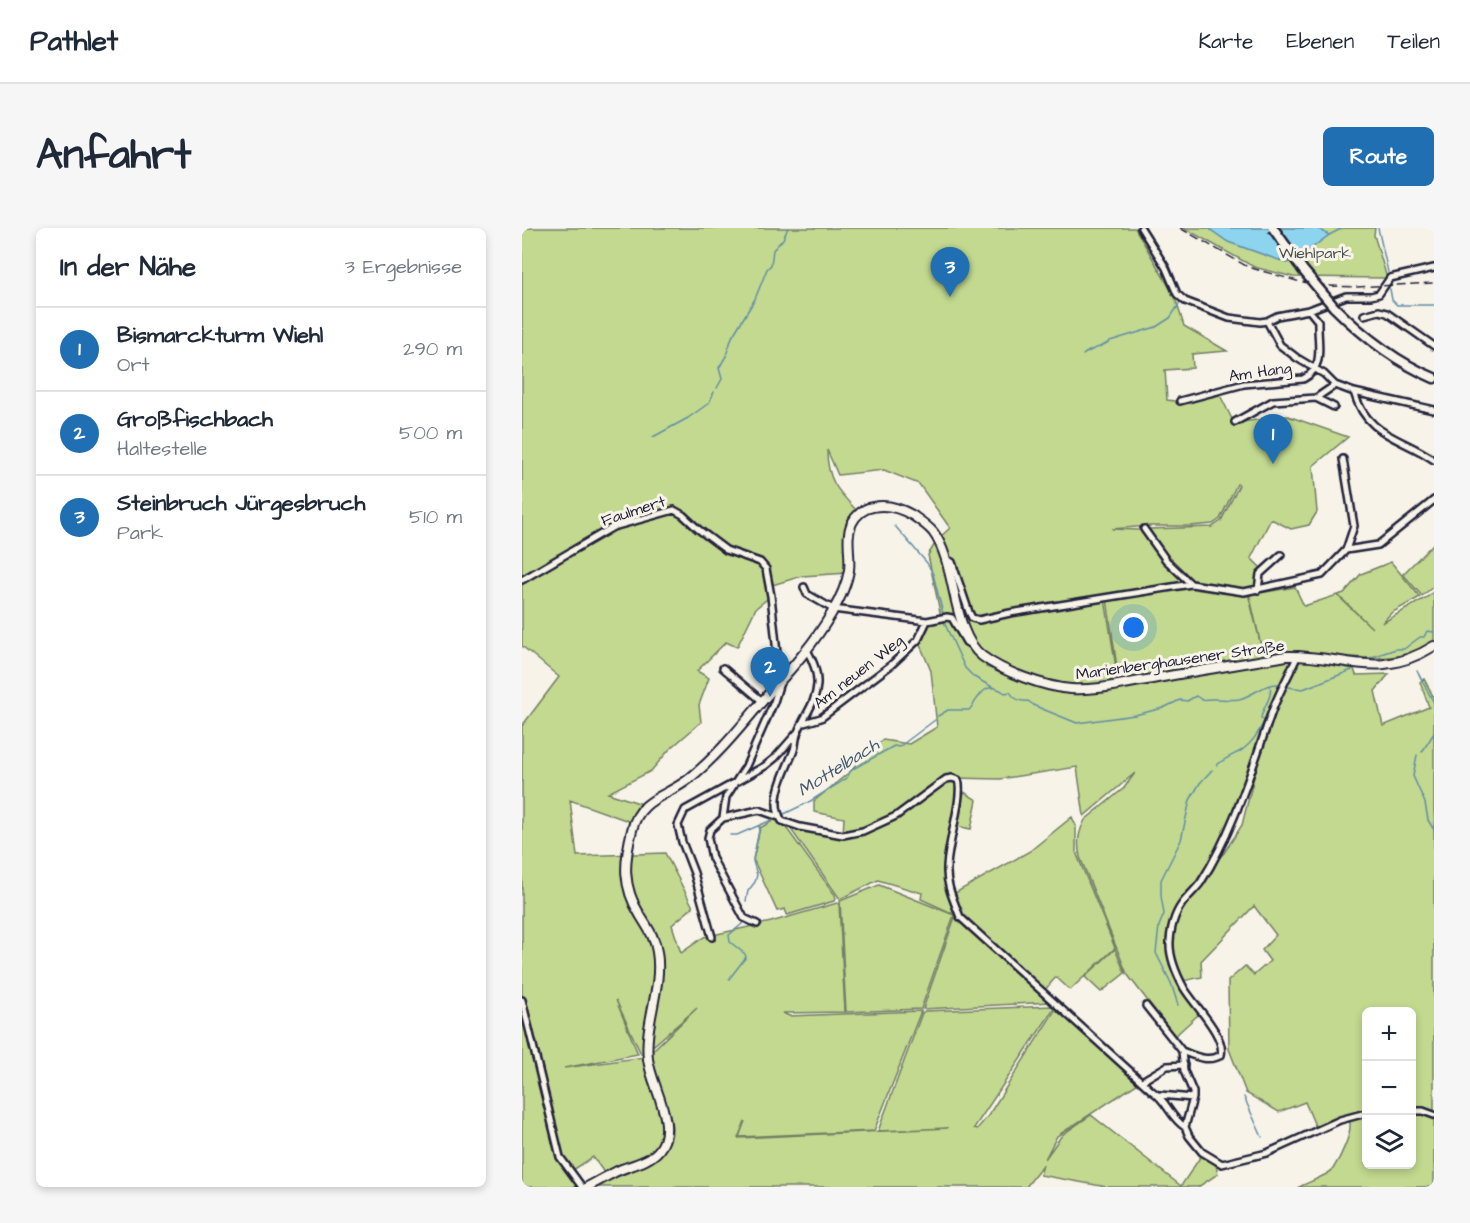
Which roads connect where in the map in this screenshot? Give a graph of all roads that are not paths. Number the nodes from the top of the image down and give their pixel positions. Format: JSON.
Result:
{"nodes":[{"id":1,"x":1141,"y":228,"type":"edge"},
{"id":2,"x":1274,"y":228,"type":"edge"},
{"id":3,"x":1434,"y":268,"type":"edge"},
{"id":4,"x":1309,"y":310,"type":"junction"},
{"id":5,"x":1364,"y":315,"type":"dead end"},
{"id":6,"x":1267,"y":321,"type":"junction"},
{"id":7,"x":1434,"y":346,"type":"edge"},
{"id":8,"x":1315,"y":370,"type":"junction"},
{"id":9,"x":1434,"y":378,"type":"edge"},
{"id":10,"x":1335,"y":385,"type":"junction"},
{"id":11,"x":1354,"y":392,"type":"junction"},
{"id":12,"x":1316,"y":398,"type":"junction"},
{"id":13,"x":1180,"y":401,"type":"dead end"},
{"id":14,"x":1334,"y":406,"type":"dead end"},
{"id":15,"x":1434,"y":410,"type":"edge"},
{"id":16,"x":1235,"y":422,"type":"dead end"},
{"id":17,"x":1343,"y":459,"type":"dead end"},
{"id":18,"x":1434,"y":460,"type":"edge"},
{"id":19,"x":1434,"y":500,"type":"edge"},
{"id":20,"x":1144,"y":529,"type":"dead end"},
{"id":21,"x":1346,"y":550,"type":"junction"},
{"id":22,"x":1281,"y":555,"type":"dead end"},
{"id":23,"x":945,"y":559,"type":"junction"},
{"id":24,"x":522,"y":580,"type":"edge"},
{"id":25,"x":1191,"y":584,"type":"junction"},
{"id":26,"x":804,"y":587,"type":"dead end"},
{"id":27,"x":1258,"y":590,"type":"junction"},
{"id":28,"x":833,"y":609,"type":"junction"},
{"id":29,"x":927,"y":621,"type":"junction"},
{"id":30,"x":972,"y":646,"type":"junction"},
{"id":31,"x":1434,"y":646,"type":"edge"},
{"id":32,"x":807,"y":650,"type":"junction"},
{"id":33,"x":1298,"y":656,"type":"junction"},
{"id":34,"x":723,"y":668,"type":"dead end"},
{"id":35,"x":780,"y":682,"type":"junction"},
{"id":36,"x":762,"y":701,"type":"junction"},
{"id":37,"x":804,"y":723,"type":"junction"},
{"id":38,"x":798,"y":732,"type":"junction"},
{"id":39,"x":737,"y":782,"type":"junction"},
{"id":40,"x":779,"y":817,"type":"junction"},
{"id":41,"x":723,"y":818,"type":"junction"},
{"id":42,"x":757,"y":924,"type":"dead end"},
{"id":43,"x":712,"y":937,"type":"dead end"},
{"id":44,"x":522,"y":1000,"type":"edge"},
{"id":45,"x":1146,"y":1006,"type":"dead end"},
{"id":46,"x":1182,"y":1052,"type":"junction"},
{"id":47,"x":1184,"y":1065,"type":"junction"},
{"id":48,"x":1142,"y":1081,"type":"junction"},
{"id":49,"x":1160,"y":1095,"type":"junction"},
{"id":50,"x":1193,"y":1098,"type":"junction"},
{"id":51,"x":1416,"y":1111,"type":"edge"},
{"id":52,"x":1362,"y":1114,"type":"edge"},
{"id":53,"x":1434,"y":1115,"type":"edge"},
{"id":54,"x":1185,"y":1127,"type":"junction"},
{"id":55,"x":582,"y":1187,"type":"edge"},
{"id":56,"x":587,"y":1187,"type":"edge"}],
"edges":[{"from":1,"to":6,"type":"street"},
{"from":2,"to":9,"type":"main road","bridge":true},
{"from":3,"to":4,"type":"street"},
{"from":4,"to":6,"type":"street"},
{"from":4,"to":8,"type":"street","name":"Am Hang"},
{"from":5,"to":7,"type":"street"},
{"from":6,"to":8,"type":"street"},
{"from":8,"to":10,"type":"street"},
{"from":8,"to":13,"type":"street","name":"Am Hang"},
{"from":10,"to":11,"type":"street"},
{"from":10,"to":12,"type":"street"},
{"from":11,"to":15,"type":"street"},
{"from":11,"to":18,"type":"street"},
{"from":12,"to":14,"type":"street"},
{"from":12,"to":16,"type":"street"},
{"from":17,"to":21,"type":"street"},
{"from":19,"to":21,"type":"street"},
{"from":20,"to":25,"type":"street"},
{"from":21,"to":27,"type":"street"},
{"from":22,"to":27,"type":"street"},
{"from":23,"to":25,"type":"street"},
{"from":23,"to":28,"type":"main road"},
{"from":23,"to":30,"type":"main road"},
{"from":24,"to":35,"type":"street","name":"Faulmert"},
{"from":25,"to":27,"type":"street"},
{"from":26,"to":28,"type":"street"},
{"from":28,"to":29,"type":"street"},
{"from":28,"to":32,"type":"main road"},
{"from":29,"to":30,"type":"street"},
{"from":29,"to":37,"type":"street","name":"Am neuen Weg"},
{"from":30,"to":33,"type":"main road","name":"Marienberghausener Straße"},
{"from":31,"to":33,"type":"main road","name":"Marienberghausener Straße"},
{"from":32,"to":35,"type":"main road"},
{"from":32,"to":37,"type":"street"},
{"from":33,"to":46,"type":"street"},
{"from":34,"to":36,"type":"street"},
{"from":35,"to":36,"type":"main road"},
{"from":35,"to":39,"type":"street"},
{"from":36,"to":56,"type":"main road"},
{"from":37,"to":38,"type":"street"},
{"from":38,"to":39,"type":"street"},
{"from":38,"to":40,"type":"street"},
{"from":39,"to":41,"type":"street"},
{"from":39,"to":43,"type":"street"},
{"from":40,"to":41,"type":"street"},
{"from":40,"to":48,"type":"street"},
{"from":41,"to":42,"type":"street"},
{"from":44,"to":55,"type":"street"},
{"from":45,"to":46,"type":"street"},
{"from":46,"to":47,"type":"street"},
{"from":47,"to":48,"type":"street"},
{"from":47,"to":50,"type":"street"},
{"from":48,"to":49,"type":"street"},
{"from":49,"to":50,"type":"street"},
{"from":49,"to":54,"type":"street"},
{"from":50,"to":54,"type":"street"},
{"from":51,"to":53,"type":"street"},
{"from":52,"to":54,"type":"street"}]}
